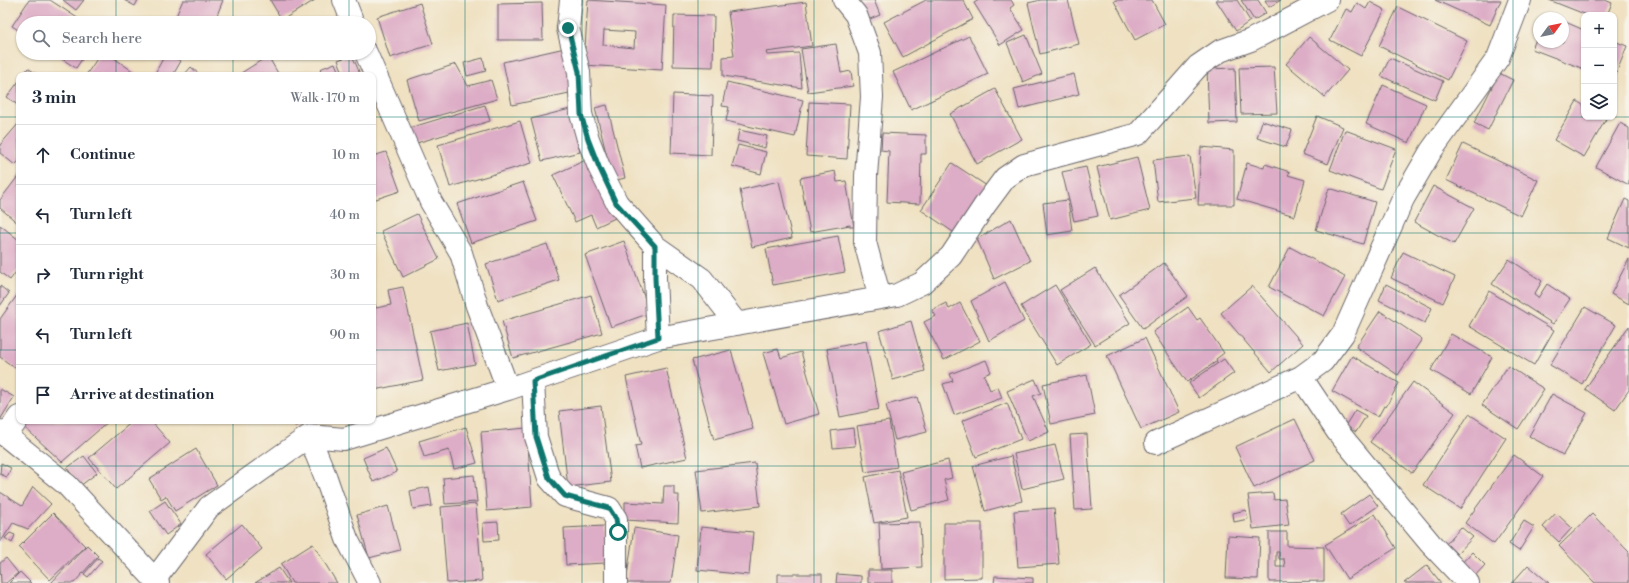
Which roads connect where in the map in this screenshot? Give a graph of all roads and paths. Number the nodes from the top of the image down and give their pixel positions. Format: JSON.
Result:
{"nodes":[{"id":1,"x":344,"y":0,"type":"edge"},
{"id":2,"x":571,"y":0,"type":"edge"},
{"id":3,"x":844,"y":0,"type":"edge"},
{"id":4,"x":1327,"y":0,"type":"edge"},
{"id":5,"x":1520,"y":0,"type":"edge"},
{"id":6,"x":350,"y":16,"type":"edge"},
{"id":7,"x":369,"y":60,"type":"edge"},
{"id":8,"x":374,"y":72,"type":"edge"},
{"id":9,"x":376,"y":76,"type":"edge"},
{"id":10,"x":655,"y":246,"type":"junction"},
{"id":11,"x":880,"y":298,"type":"junction"},
{"id":12,"x":738,"y":324,"type":"junction"},
{"id":13,"x":658,"y":338,"type":"junction"},
{"id":14,"x":1301,"y":377,"type":"junction"},
{"id":15,"x":533,"y":381,"type":"junction"},
{"id":16,"x":508,"y":389,"type":"junction"},
{"id":17,"x":16,"y":420,"type":"edge"},
{"id":18,"x":3,"y":434,"type":"edge"},
{"id":19,"x":309,"y":436,"type":"junction"},
{"id":20,"x":1156,"y":443,"type":"dead end"},
{"id":21,"x":156,"y":581,"type":"edge"},
{"id":22,"x":370,"y":583,"type":"edge"},
{"id":23,"x":616,"y":583,"type":"edge"},
{"id":24,"x":1468,"y":583,"type":"edge"}],
"edges":[{"from":1,"to":6,"type":"street"},
{"from":2,"to":10,"type":"street"},
{"from":3,"to":11,"type":"street"},
{"from":4,"to":11,"type":"street"},
{"from":5,"to":14,"type":"street"},
{"from":7,"to":8,"type":"street"},
{"from":9,"to":16,"type":"street"},
{"from":10,"to":12,"type":"street"},
{"from":10,"to":13,"type":"street"},
{"from":11,"to":12,"type":"street"},
{"from":12,"to":13,"type":"street"},
{"from":13,"to":15,"type":"street"},
{"from":14,"to":20,"type":"street"},
{"from":14,"to":24,"type":"street"},
{"from":15,"to":16,"type":"street"},
{"from":15,"to":23,"type":"street"},
{"from":16,"to":19,"type":"street"},
{"from":17,"to":18,"type":"street"},
{"from":18,"to":21,"type":"street"},
{"from":19,"to":21,"type":"street"},
{"from":19,"to":22,"type":"street"}]}
